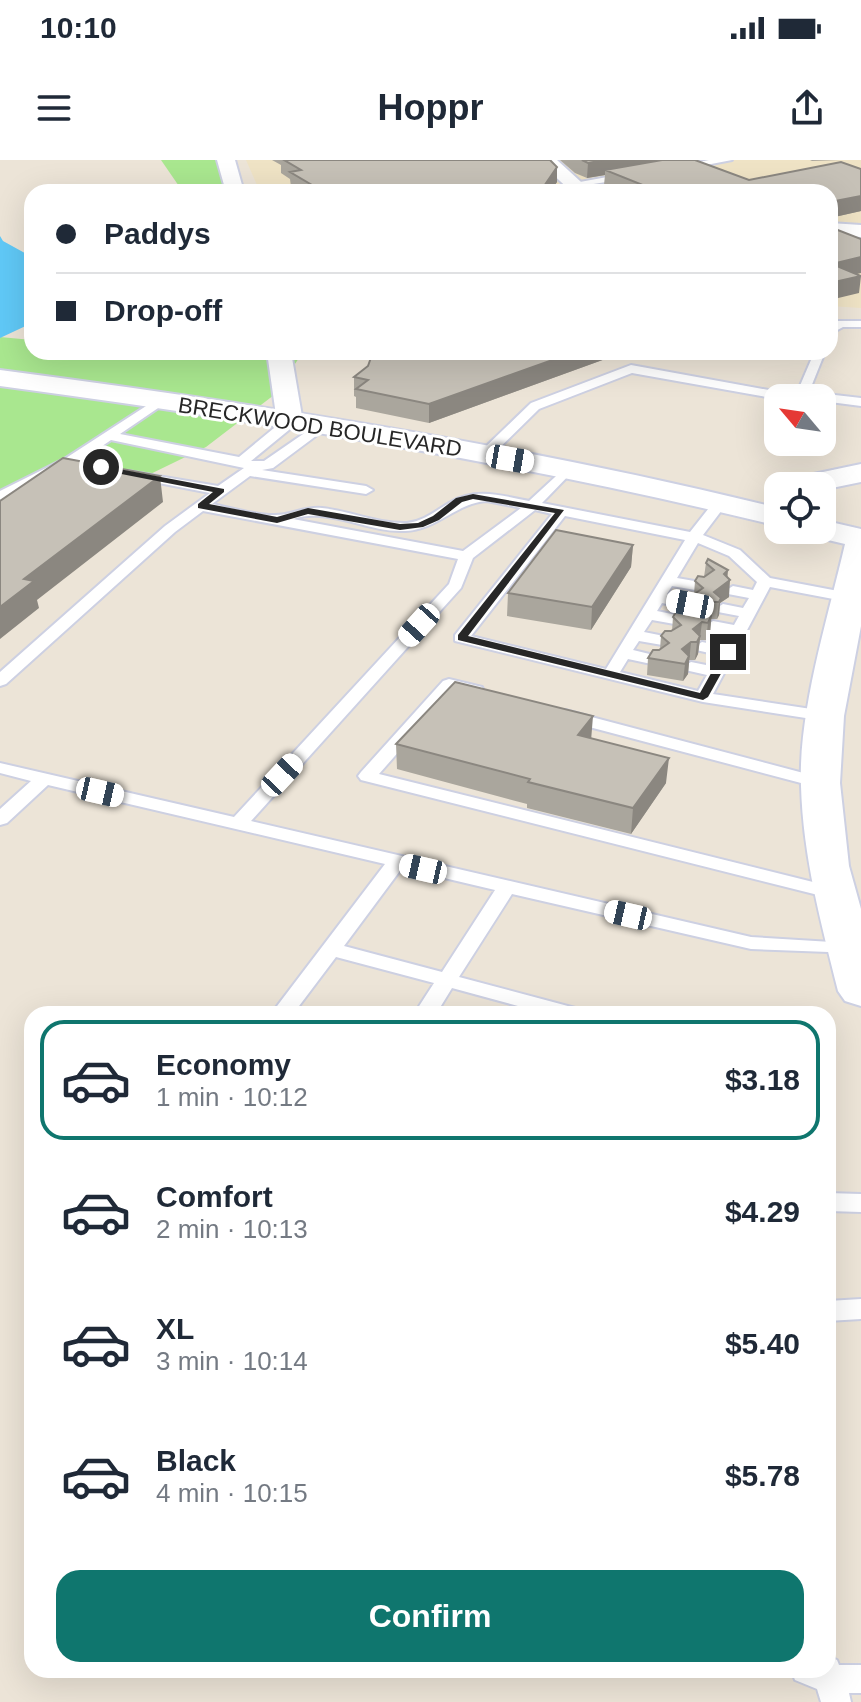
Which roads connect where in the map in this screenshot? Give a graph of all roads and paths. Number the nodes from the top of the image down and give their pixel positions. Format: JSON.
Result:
{"nodes":[{"id":1,"x":226,"y":160,"type":"edge"},
{"id":2,"x":546,"y":160,"type":"edge"},
{"id":3,"x":727,"y":160,"type":"edge"},
{"id":4,"x":662,"y":171,"type":"edge"},
{"id":5,"x":634,"y":175,"type":"edge"},
{"id":6,"x":233,"y":184,"type":"edge"},
{"id":7,"x":573,"y":184,"type":"edge"},
{"id":8,"x":595,"y":184,"type":"edge"},
{"id":9,"x":838,"y":230,"type":"edge"},
{"id":10,"x":861,"y":231,"type":"edge"},
{"id":11,"x":861,"y":324,"type":"edge"},
{"id":12,"x":838,"y":325,"type":"edge"},
{"id":13,"x":282,"y":360,"type":"edge"},
{"id":14,"x":817,"y":360,"type":"edge"},
{"id":15,"x":0,"y":378,"type":"edge"},
{"id":16,"x":805,"y":384,"type":"edge"},
{"id":17,"x":764,"y":391,"type":"edge"},
{"id":18,"x":836,"y":400,"type":"edge"},
{"id":19,"x":160,"y":401,"type":"junction"},
{"id":20,"x":861,"y":402,"type":"edge"},
{"id":21,"x":304,"y":424,"type":"junction"},
{"id":22,"x":108,"y":435,"type":"junction"},
{"id":23,"x":484,"y":455,"type":"junction"},
{"id":24,"x":71,"y":461,"type":"junction"},
{"id":25,"x":86,"y":464,"type":"edge"},
{"id":26,"x":247,"y":467,"type":"junction"},
{"id":27,"x":116,"y":470,"type":"edge"},
{"id":28,"x":567,"y":470,"type":"junction"},
{"id":29,"x":861,"y":473,"type":"edge"},
{"id":30,"x":836,"y":478,"type":"edge"},
{"id":31,"x":619,"y":480,"type":"junction"},
{"id":32,"x":764,"y":488,"type":"edge"},
{"id":33,"x":366,"y":490,"type":"dead end"},
{"id":34,"x":221,"y":491,"type":"junction"},
{"id":35,"x":0,"y":496,"type":"edge"},
{"id":36,"x":721,"y":502,"type":"junction"},
{"id":37,"x":201,"y":506,"type":"junction"},
{"id":38,"x":532,"y":506,"type":"junction"},
{"id":39,"x":561,"y":512,"type":"junction"},
{"id":40,"x":764,"y":513,"type":"edge"},
{"id":41,"x":277,"y":520,"type":"junction"},
{"id":42,"x":836,"y":533,"type":"edge"},
{"id":43,"x":694,"y":537,"type":"junction"},
{"id":44,"x":861,"y":541,"type":"edge"},
{"id":45,"x":466,"y":556,"type":"junction"},
{"id":46,"x":667,"y":581,"type":"junction"},
{"id":47,"x":701,"y":586,"type":"edge"},
{"id":48,"x":762,"y":589,"type":"junction"},
{"id":49,"x":733,"y":591,"type":"edge"},
{"id":50,"x":657,"y":597,"type":"junction"},
{"id":51,"x":849,"y":597,"type":"junction"},
{"id":52,"x":690,"y":604,"type":"edge"},
{"id":53,"x":723,"y":609,"type":"edge"},
{"id":54,"x":748,"y":613,"type":"junction"},
{"id":55,"x":647,"y":614,"type":"junction"},
{"id":56,"x":680,"y":620,"type":"edge"},
{"id":57,"x":713,"y":626,"type":"edge"},
{"id":58,"x":739,"y":631,"type":"junction"},
{"id":59,"x":635,"y":635,"type":"junction"},
{"id":60,"x":668,"y":641,"type":"edge"},
{"id":61,"x":702,"y":647,"type":"edge"},
{"id":62,"x":728,"y":652,"type":"junction"},
{"id":63,"x":849,"y":652,"type":"edge"},
{"id":64,"x":623,"y":653,"type":"junction"},
{"id":65,"x":656,"y":660,"type":"edge"},
{"id":66,"x":691,"y":667,"type":"edge"},
{"id":67,"x":716,"y":672,"type":"junction"},
{"id":68,"x":611,"y":674,"type":"junction"},
{"id":69,"x":0,"y":681,"type":"edge"},
{"id":70,"x":494,"y":696,"type":"edge"},
{"id":71,"x":703,"y":697,"type":"junction"},
{"id":72,"x":554,"y":712,"type":"edge"},
{"id":73,"x":825,"y":716,"type":"junction"},
{"id":74,"x":0,"y":768,"type":"edge"},
{"id":75,"x":44,"y":779,"type":"junction"},
{"id":76,"x":820,"y":783,"type":"junction"},
{"id":77,"x":0,"y":819,"type":"edge"},
{"id":78,"x":238,"y":824,"type":"junction"},
{"id":79,"x":396,"y":863,"type":"junction"},
{"id":80,"x":506,"y":888,"type":"junction"},
{"id":81,"x":834,"y":893,"type":"junction"},
{"id":82,"x":331,"y":949,"type":"junction"},
{"id":83,"x":857,"y":976,"type":"edge"},
{"id":84,"x":447,"y":979,"type":"junction"},
{"id":85,"x":288,"y":1006,"type":"edge"},
{"id":86,"x":430,"y":1006,"type":"edge"},
{"id":87,"x":543,"y":1006,"type":"edge"},
{"id":88,"x":836,"y":1202,"type":"edge"},
{"id":89,"x":861,"y":1203,"type":"edge"},
{"id":90,"x":861,"y":1309,"type":"edge"},
{"id":91,"x":836,"y":1311,"type":"edge"},
{"id":92,"x":861,"y":1679,"type":"edge"},
{"id":93,"x":824,"y":1680,"type":"edge"}],
"edges":[{"from":1,"to":6,"type":"street"},
{"from":2,"to":7,"type":"street"},
{"from":3,"to":4,"type":"lane"},
{"from":5,"to":8,"type":"lane"},
{"from":9,"to":10,"type":"street"},
{"from":11,"to":12,"type":"lane"},
{"from":13,"to":21,"type":"street"},
{"from":14,"to":16,"type":"lane"},
{"from":15,"to":19,"type":"main road","name":"BRECKWOOD BOULEVARD"},
{"from":17,"to":23,"type":"lane"},
{"from":18,"to":20,"type":"lane"},
{"from":19,"to":21,"type":"main road","name":"BRECKWOOD BOULEVARD"},
{"from":19,"to":22,"type":"lane"},
{"from":21,"to":23,"type":"main road","name":"BRECKWOOD BOULEVARD"},
{"from":21,"to":26,"type":"lane"},
{"from":21,"to":26,"type":"lane"},
{"from":22,"to":24,"type":"lane"},
{"from":22,"to":26,"type":"lane"},
{"from":23,"to":28,"type":"main road","name":"BRECKWOOD BOULEVARD"},
{"from":24,"to":25,"type":"lane"},
{"from":24,"to":35,"type":"lane"},
{"from":26,"to":33,"type":"lane"},
{"from":26,"to":34,"type":"lane"},
{"from":27,"to":34,"type":"lane"},
{"from":28,"to":31,"type":"main road","name":"BRECKWOOD BOULEVARD"},
{"from":28,"to":38,"type":"lane"},
{"from":29,"to":30,"type":"main road"},
{"from":31,"to":32,"type":"main road"},
{"from":31,"to":36,"type":"main road","name":"BRECKWOOD BOULEVARD"},
{"from":34,"to":37,"type":"lane"},
{"from":36,"to":40,"type":"main road","name":"BRECKWOOD BOULEVARD"},
{"from":36,"to":43,"type":"lane"},
{"from":37,"to":41,"type":"lane"},
{"from":37,"to":69,"type":"lane"},
{"from":38,"to":39,"type":"lane"},
{"from":38,"to":41,"type":"lane"},
{"from":38,"to":45,"type":"lane"},
{"from":39,"to":43,"type":"lane"},
{"from":39,"to":68,"type":"lane"},
{"from":41,"to":45,"type":"lane"},
{"from":42,"to":44,"type":"main road"},
{"from":43,"to":46,"type":"lane"},
{"from":43,"to":48,"type":"lane"},
{"from":44,"to":51,"type":"main road"},
{"from":45,"to":78,"type":"lane"},
{"from":46,"to":47,"type":"lane"},
{"from":46,"to":50,"type":"lane"},
{"from":48,"to":49,"type":"lane"},
{"from":48,"to":51,"type":"lane"},
{"from":48,"to":54,"type":"lane"},
{"from":50,"to":52,"type":"lane"},
{"from":50,"to":55,"type":"lane"},
{"from":51,"to":63,"type":"main road"},
{"from":53,"to":54,"type":"lane"},
{"from":54,"to":58,"type":"lane"},
{"from":55,"to":56,"type":"lane"},
{"from":55,"to":59,"type":"lane"},
{"from":57,"to":58,"type":"lane"},
{"from":58,"to":62,"type":"lane"},
{"from":59,"to":60,"type":"lane"},
{"from":59,"to":64,"type":"lane"},
{"from":61,"to":62,"type":"lane"},
{"from":62,"to":67,"type":"lane"},
{"from":63,"to":73,"type":"main road"},
{"from":64,"to":65,"type":"lane"},
{"from":64,"to":68,"type":"lane"},
{"from":66,"to":67,"type":"lane"},
{"from":67,"to":71,"type":"lane"},
{"from":68,"to":71,"type":"lane"},
{"from":70,"to":81,"type":"lane"},
{"from":71,"to":73,"type":"lane"},
{"from":72,"to":76,"type":"lane"},
{"from":73,"to":76,"type":"main road"},
{"from":74,"to":75,"type":"lane"},
{"from":75,"to":77,"type":"lane"},
{"from":75,"to":78,"type":"lane"},
{"from":76,"to":81,"type":"main road"},
{"from":78,"to":79,"type":"lane"},
{"from":79,"to":80,"type":"lane"},
{"from":79,"to":82,"type":"lane"},
{"from":80,"to":83,"type":"lane"},
{"from":80,"to":84,"type":"lane"},
{"from":81,"to":83,"type":"main road"},
{"from":82,"to":84,"type":"lane"},
{"from":82,"to":85,"type":"lane"},
{"from":84,"to":86,"type":"lane"},
{"from":84,"to":87,"type":"lane"},
{"from":88,"to":89,"type":"lane"},
{"from":90,"to":91,"type":"lane"},
{"from":92,"to":93,"type":"lane"}]}
